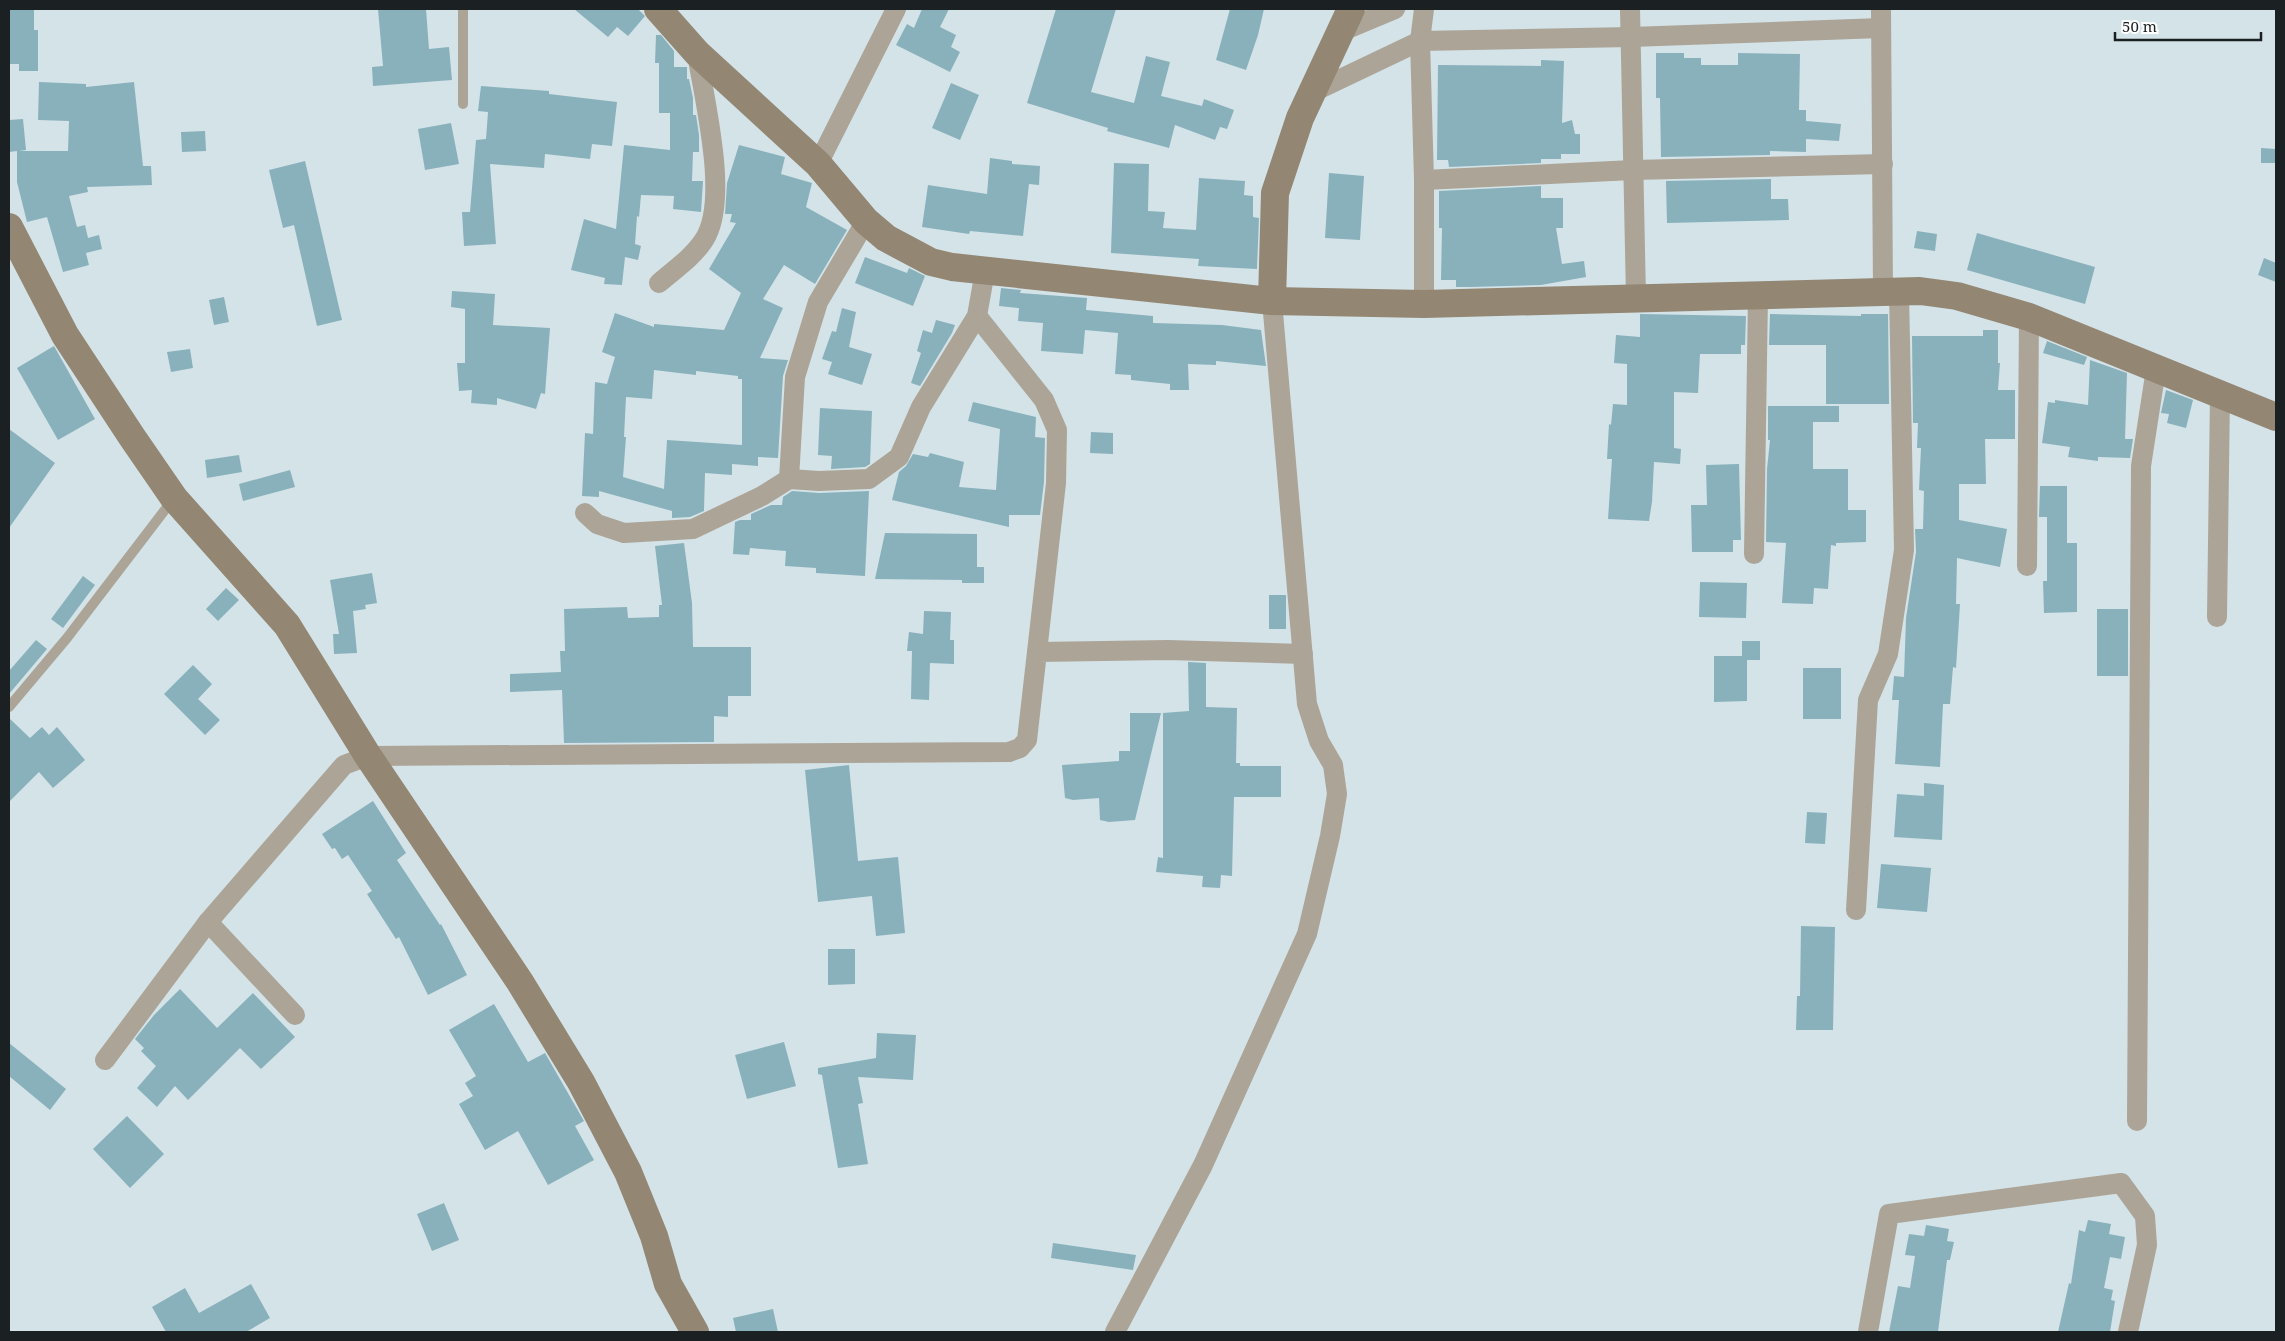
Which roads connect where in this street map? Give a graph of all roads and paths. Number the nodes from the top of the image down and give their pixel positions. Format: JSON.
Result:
{"nodes":[{"id":1,"x":463,"y":9,"type":"edge"},
{"id":2,"x":658,"y":9,"type":"edge"},
{"id":3,"x":896,"y":9,"type":"edge"},
{"id":4,"x":1395,"y":9,"type":"edge"},
{"id":5,"x":1424,"y":9,"type":"edge"},
{"id":6,"x":1630,"y":9,"type":"edge"},
{"id":7,"x":1881,"y":18,"type":"edge"},
{"id":8,"x":1345,"y":20,"type":"edge"},
{"id":9,"x":1631,"y":37,"type":"junction"},
{"id":10,"x":1420,"y":41,"type":"junction"},
{"id":11,"x":697,"y":53,"type":"junction"},
{"id":12,"x":1311,"y":93,"type":"junction"},
{"id":13,"x":464,"y":104,"type":"dead end"},
{"id":14,"x":818,"y":164,"type":"junction"},
{"id":15,"x":1883,"y":164,"type":"junction"},
{"id":16,"x":1632,"y":170,"type":"junction"},
{"id":17,"x":1424,"y":180,"type":"junction"},
{"id":18,"x":866,"y":221,"type":"junction"},
{"id":19,"x":9,"y":227,"type":"edge"},
{"id":20,"x":985,"y":271,"type":"junction"},
{"id":21,"x":660,"y":283,"type":"dead end"},
{"id":22,"x":1891,"y":291,"type":"junction"},
{"id":23,"x":1758,"y":296,"type":"junction"},
{"id":24,"x":1636,"y":298,"type":"junction"},
{"id":25,"x":1272,"y":301,"type":"junction"},
{"id":26,"x":1424,"y":304,"type":"junction"},
{"id":27,"x":977,"y":316,"type":"junction"},
{"id":28,"x":2029,"y":317,"type":"junction"},
{"id":29,"x":2156,"y":369,"type":"junction"},
{"id":30,"x":2220,"y":395,"type":"junction"},
{"id":31,"x":2276,"y":417,"type":"edge"},
{"id":32,"x":789,"y":479,"type":"junction"},
{"id":33,"x":174,"y":498,"type":"junction"},
{"id":34,"x":585,"y":513,"type":"dead end"},
{"id":35,"x":1754,"y":554,"type":"dead end"},
{"id":36,"x":2028,"y":566,"type":"dead end"},
{"id":37,"x":2217,"y":617,"type":"dead end"},
{"id":38,"x":1036,"y":652,"type":"junction"},
{"id":39,"x":1303,"y":654,"type":"junction"},
{"id":40,"x":9,"y":707,"type":"edge"},
{"id":41,"x":368,"y":756,"type":"junction"},
{"id":42,"x":1856,"y":910,"type":"dead end"},
{"id":43,"x":208,"y":922,"type":"junction"},
{"id":44,"x":295,"y":1015,"type":"dead end"},
{"id":45,"x":105,"y":1060,"type":"dead end"},
{"id":46,"x":2137,"y":1121,"type":"dead end"},
{"id":47,"x":695,"y":1332,"type":"edge"},
{"id":48,"x":1115,"y":1332,"type":"edge"},
{"id":49,"x":1868,"y":1332,"type":"edge"},
{"id":50,"x":2128,"y":1332,"type":"edge"}],
"edges":[{"from":1,"to":13,"type":"lane"},
{"from":2,"to":11,"type":"street"},
{"from":3,"to":14,"type":"street"},
{"from":4,"to":8,"type":"street"},
{"from":5,"to":10,"type":"street"},
{"from":6,"to":9,"type":"street"},
{"from":7,"to":9,"type":"street"},
{"from":7,"to":15,"type":"street"},
{"from":8,"to":12,"type":"street"},
{"from":9,"to":10,"type":"street"},
{"from":9,"to":16,"type":"street"},
{"from":10,"to":12,"type":"street"},
{"from":10,"to":17,"type":"street"},
{"from":11,"to":14,"type":"street"},
{"from":11,"to":21,"type":"street"},
{"from":12,"to":25,"type":"street"},
{"from":14,"to":18,"type":"street"},
{"from":15,"to":16,"type":"street"},
{"from":15,"to":22,"type":"street"},
{"from":16,"to":17,"type":"street"},
{"from":16,"to":24,"type":"street"},
{"from":17,"to":26,"type":"street"},
{"from":18,"to":20,"type":"street"},
{"from":18,"to":32,"type":"street"},
{"from":19,"to":33,"type":"street"},
{"from":20,"to":25,"type":"street"},
{"from":20,"to":27,"type":"street"},
{"from":22,"to":23,"type":"street"},
{"from":22,"to":28,"type":"street"},
{"from":22,"to":42,"type":"street"},
{"from":23,"to":24,"type":"street"},
{"from":23,"to":35,"type":"street"},
{"from":24,"to":26,"type":"street"},
{"from":25,"to":26,"type":"street"},
{"from":25,"to":39,"type":"street"},
{"from":27,"to":32,"type":"street"},
{"from":27,"to":38,"type":"street"},
{"from":28,"to":29,"type":"street"},
{"from":28,"to":36,"type":"street"},
{"from":29,"to":30,"type":"street"},
{"from":29,"to":46,"type":"street"},
{"from":30,"to":31,"type":"street"},
{"from":30,"to":37,"type":"street"},
{"from":32,"to":34,"type":"street"},
{"from":33,"to":40,"type":"lane"},
{"from":33,"to":41,"type":"street"},
{"from":38,"to":39,"type":"street"},
{"from":38,"to":41,"type":"street"},
{"from":39,"to":48,"type":"street"},
{"from":41,"to":43,"type":"street"},
{"from":41,"to":47,"type":"street"},
{"from":43,"to":44,"type":"street"},
{"from":43,"to":45,"type":"street"},
{"from":49,"to":50,"type":"street"}]}
